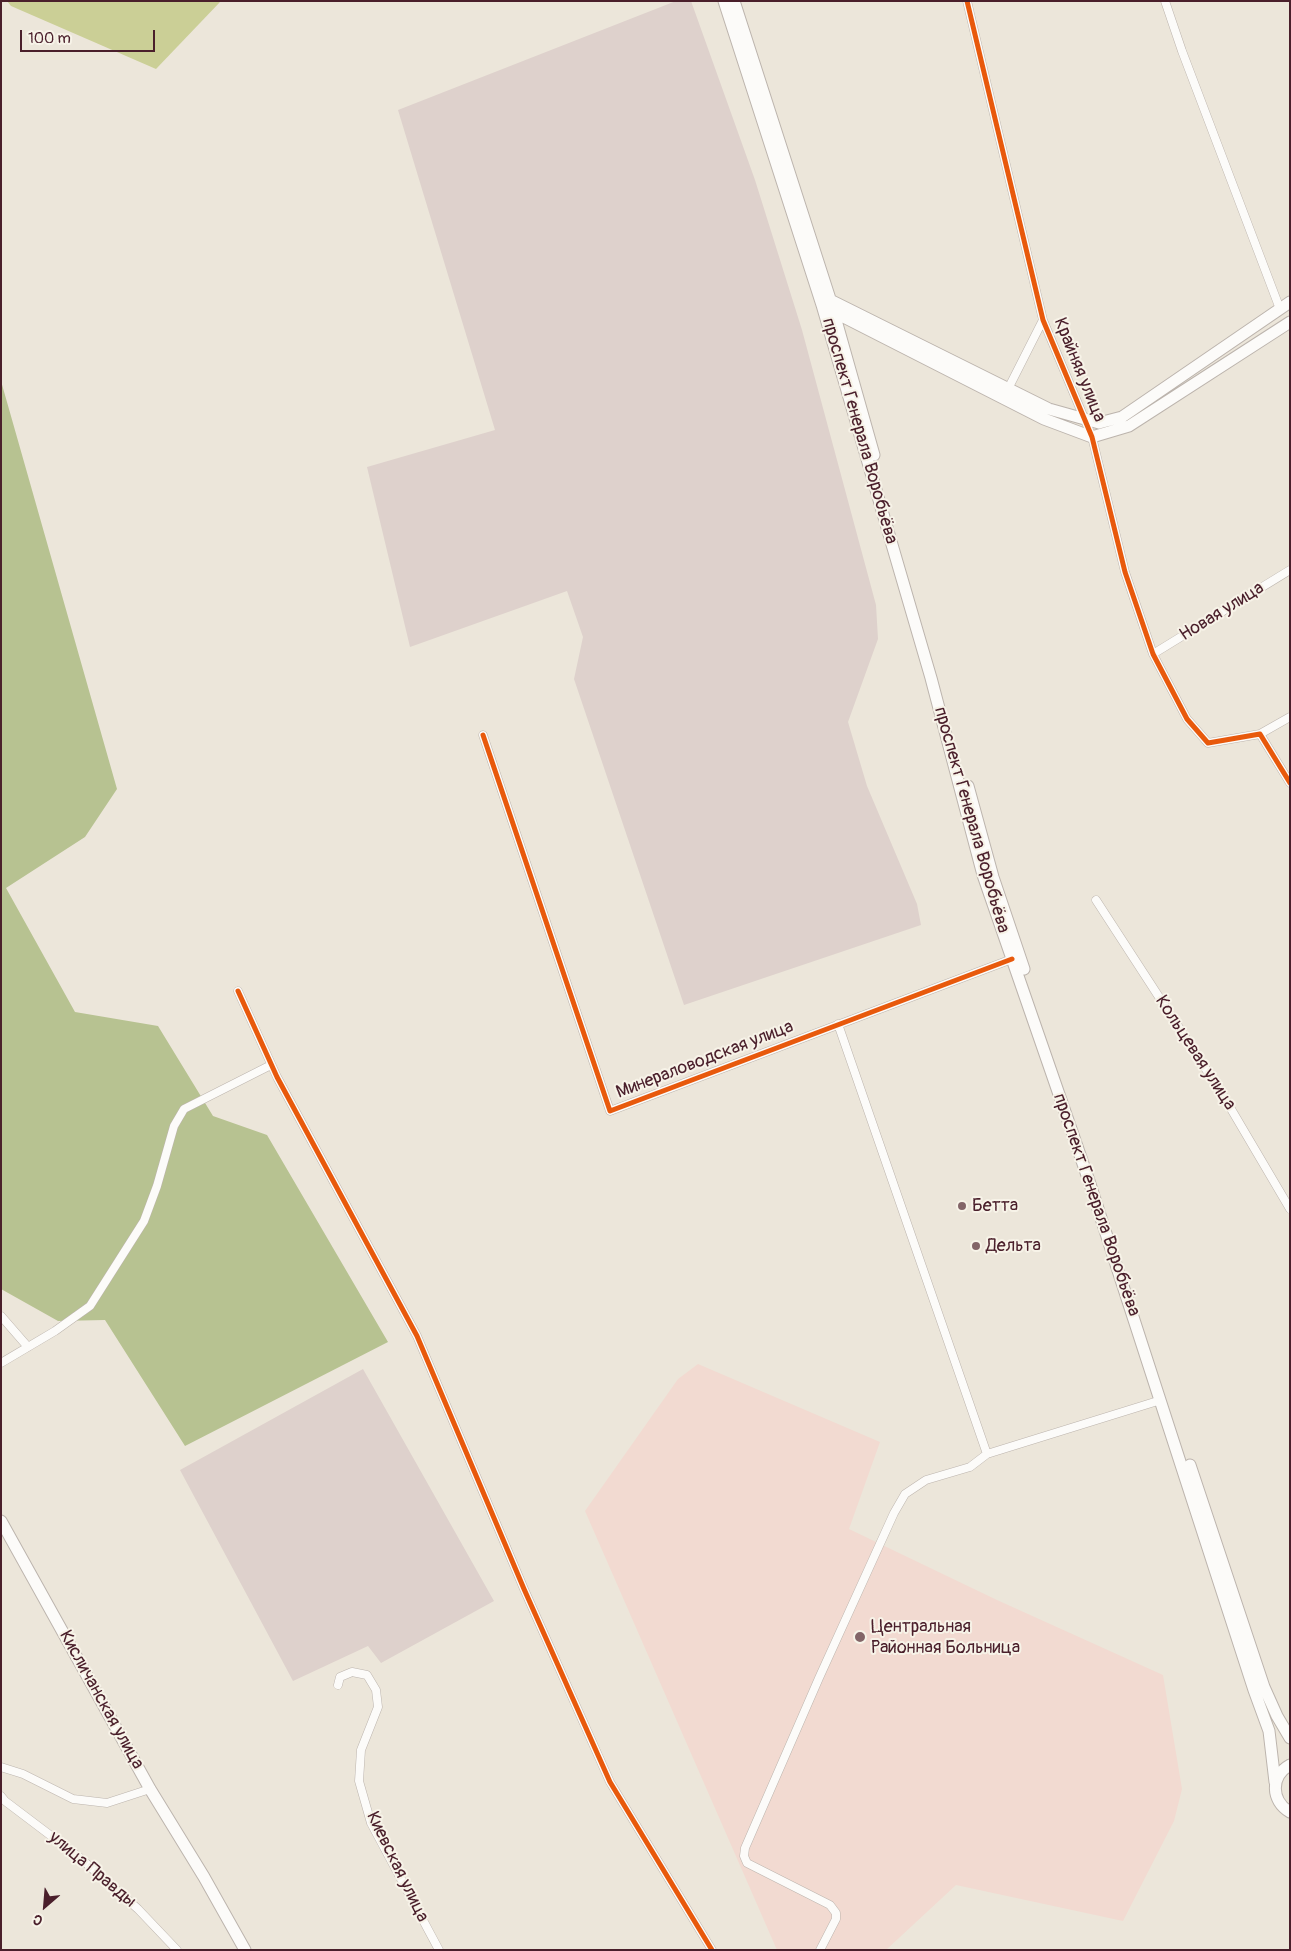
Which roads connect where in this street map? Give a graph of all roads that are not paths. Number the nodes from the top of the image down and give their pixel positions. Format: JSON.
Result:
{"nodes":[{"id":1,"x":724,"y":1,"type":"edge"},
{"id":2,"x":734,"y":1,"type":"edge"},
{"id":3,"x":967,"y":1,"type":"edge"},
{"id":4,"x":1165,"y":1,"type":"edge"},
{"id":5,"x":824,"y":300,"type":"junction"},
{"id":6,"x":1285,"y":305,"type":"edge"},
{"id":7,"x":834,"y":312,"type":"junction"},
{"id":8,"x":1043,"y":320,"type":"junction"},
{"id":9,"x":1290,"y":322,"type":"edge"},
{"id":10,"x":1008,"y":388,"type":"junction"},
{"id":11,"x":1085,"y":419,"type":"junction"},
{"id":12,"x":1092,"y":437,"type":"junction"},
{"id":13,"x":1290,"y":570,"type":"edge"},
{"id":14,"x":1154,"y":654,"type":"junction"},
{"id":15,"x":1290,"y":717,"type":"edge"},
{"id":16,"x":1260,"y":734,"type":"junction"},
{"id":17,"x":483,"y":735,"type":"dead end"},
{"id":18,"x":1290,"y":783,"type":"edge"},
{"id":19,"x":1096,"y":900,"type":"dead end"},
{"id":20,"x":1012,"y":959,"type":"junction"},
{"id":21,"x":238,"y":991,"type":"dead end"},
{"id":22,"x":838,"y":1024,"type":"junction"},
{"id":23,"x":271,"y":1064,"type":"junction"},
{"id":24,"x":1290,"y":1209,"type":"edge"},
{"id":25,"x":1,"y":1316,"type":"edge"},
{"id":26,"x":28,"y":1347,"type":"junction"},
{"id":27,"x":1,"y":1363,"type":"edge"},
{"id":28,"x":1161,"y":1400,"type":"junction"},
{"id":29,"x":987,"y":1454,"type":"junction"},
{"id":30,"x":1,"y":1521,"type":"edge"},
{"id":31,"x":338,"y":1685,"type":"dead end"},
{"id":32,"x":1259,"y":1689,"type":"junction"},
{"id":33,"x":1290,"y":1738,"type":"edge"},
{"id":34,"x":1290,"y":1765,"type":"edge"},
{"id":35,"x":1,"y":1767,"type":"edge"},
{"id":36,"x":1275,"y":1782,"type":"junction"},
{"id":37,"x":150,"y":1789,"type":"junction"},
{"id":38,"x":1,"y":1796,"type":"edge"},
{"id":39,"x":1288,"y":1813,"type":"edge"},
{"id":40,"x":177,"y":1950,"type":"edge"},
{"id":41,"x":246,"y":1950,"type":"edge"},
{"id":42,"x":438,"y":1950,"type":"edge"},
{"id":43,"x":712,"y":1950,"type":"edge"},
{"id":44,"x":820,"y":1950,"type":"edge"}],
"edges":[{"from":1,"to":5,"type":"main road","name":"проспект Генерала Воробьёва"},
{"from":2,"to":5,"type":"main road","name":"проспект Генерала Воробьёва"},
{"from":3,"to":8,"type":"street","name":"Крайняя улица"},
{"from":4,"to":6,"type":"street"},
{"from":5,"to":7,"type":"main road"},
{"from":5,"to":10,"type":"main road"},
{"from":5,"to":20,"type":"main road","name":"проспект Генерала Воробьёва"},
{"from":6,"to":11,"type":"main road"},
{"from":7,"to":12,"type":"main road"},
{"from":7,"to":32,"type":"main road","name":"проспект Генерала Воробьёва"},
{"from":8,"to":10,"type":"street"},
{"from":8,"to":11,"type":"street","name":"Крайняя улица"},
{"from":9,"to":12,"type":"main road"},
{"from":10,"to":11,"type":"main road"},
{"from":11,"to":12,"type":"street","name":"Крайняя улица"},
{"from":12,"to":14,"type":"street","name":"Крайняя улица"},
{"from":13,"to":14,"type":"street","name":"Новая улица"},
{"from":14,"to":16,"type":"street","name":"Крайняя улица"},
{"from":15,"to":16,"type":"street"},
{"from":16,"to":18,"type":"street"},
{"from":17,"to":22,"type":"street","name":"Минераловодская улица"},
{"from":19,"to":24,"type":"street","name":"Кольцевая улица"},
{"from":20,"to":22,"type":"street","name":"Минераловодская улица"},
{"from":20,"to":28,"type":"main road","name":"проспект Генерала Воробьёва"},
{"from":21,"to":23,"type":"street"},
{"from":22,"to":29,"type":"street"},
{"from":23,"to":26,"type":"street"},
{"from":23,"to":43,"type":"street"},
{"from":25,"to":26,"type":"street"},
{"from":26,"to":27,"type":"street"},
{"from":28,"to":29,"type":"street"},
{"from":28,"to":32,"type":"main road","name":"проспект Генерала Воробьёва"},
{"from":29,"to":44,"type":"street"},
{"from":30,"to":37,"type":"main road","name":"Кисличанская улица"},
{"from":31,"to":42,"type":"street","name":"Киевская улица"},
{"from":32,"to":33,"type":"main road"},
{"from":32,"to":36,"type":"main road"},
{"from":34,"to":36,"type":"main road"},
{"from":35,"to":37,"type":"street"},
{"from":36,"to":39,"type":"main road"},
{"from":37,"to":41,"type":"main road","name":"Кисличанская улица"},
{"from":38,"to":40,"type":"street","name":"улица Правды"}]}
